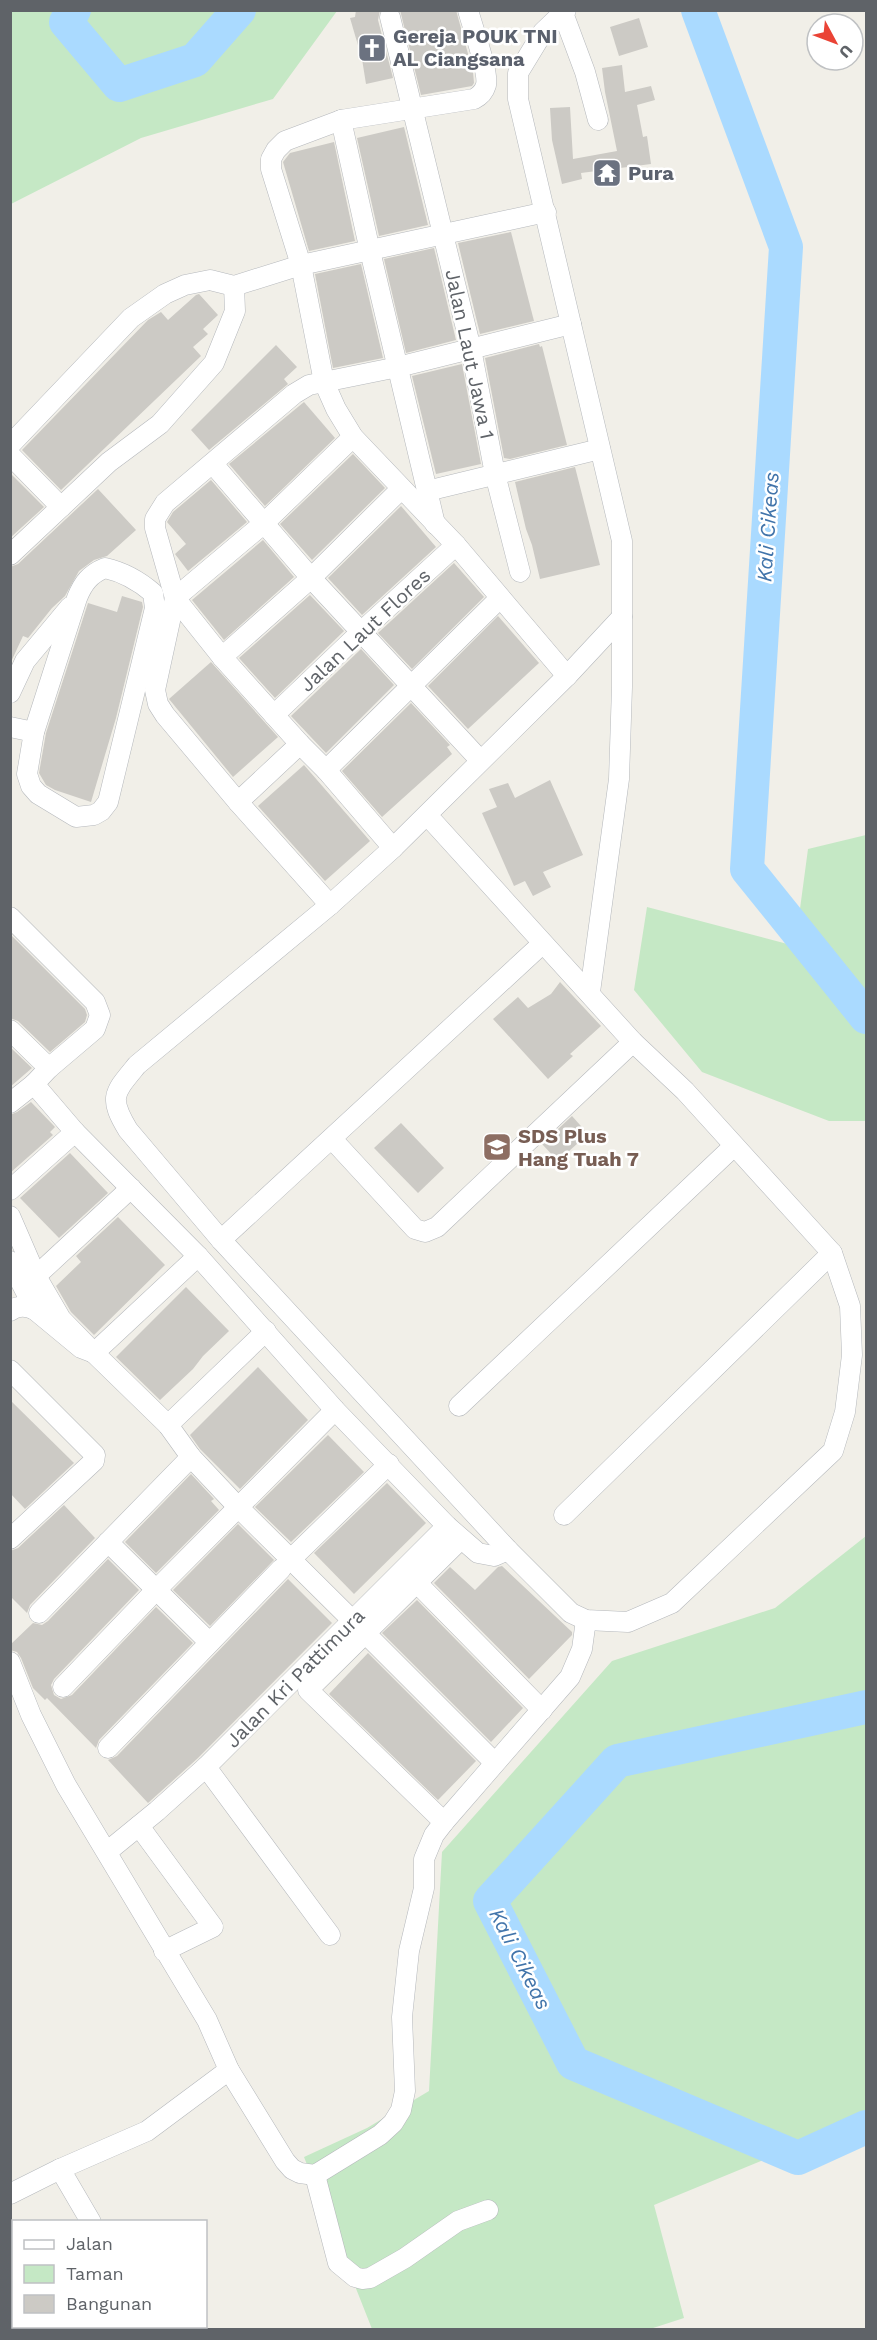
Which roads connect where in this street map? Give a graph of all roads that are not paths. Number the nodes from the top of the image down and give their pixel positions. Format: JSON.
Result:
{"nodes":[{"id":1,"x":468,"y":10,"type":"edge"},
{"id":2,"x":564,"y":12,"type":"edge"},
{"id":3,"x":390,"y":17,"type":"dead end"},
{"id":4,"x":414,"y":109,"type":"junction"},
{"id":5,"x":341,"y":120,"type":"junction"},
{"id":6,"x":598,"y":120,"type":"dead end"},
{"id":7,"x":542,"y":212,"type":"junction"},
{"id":8,"x":443,"y":233,"type":"junction"},
{"id":9,"x":370,"y":251,"type":"junction"},
{"id":10,"x":301,"y":265,"type":"junction"},
{"id":11,"x":243,"y":283,"type":"junction"},
{"id":12,"x":571,"y":324,"type":"junction"},
{"id":13,"x":471,"y":349,"type":"junction"},
{"id":14,"x":398,"y":367,"type":"junction"},
{"id":15,"x":324,"y":382,"type":"junction"},
{"id":16,"x":353,"y":436,"type":"junction"},
{"id":17,"x":10,"y":445,"type":"edge"},
{"id":18,"x":600,"y":449,"type":"junction"},
{"id":19,"x":10,"y":455,"type":"edge"},
{"id":20,"x":213,"y":464,"type":"junction"},
{"id":21,"x":495,"y":474,"type":"junction"},
{"id":22,"x":401,"y":489,"type":"junction"},
{"id":23,"x":427,"y":491,"type":"junction"},
{"id":24,"x":61,"y":507,"type":"junction"},
{"id":25,"x":263,"y":524,"type":"junction"},
{"id":26,"x":436,"y":526,"type":"junction"},
{"id":27,"x":456,"y":545,"type":"junction"},
{"id":28,"x":10,"y":555,"type":"edge"},
{"id":29,"x":520,"y":572,"type":"dead end"},
{"id":30,"x":311,"y":578,"type":"junction"},
{"id":31,"x":77,"y":598,"type":"junction"},
{"id":32,"x":175,"y":598,"type":"junction"},
{"id":33,"x":500,"y":598,"type":"junction"},
{"id":34,"x":622,"y":617,"type":"junction"},
{"id":35,"x":362,"y":631,"type":"junction"},
{"id":36,"x":222,"y":657,"type":"junction"},
{"id":37,"x":567,"y":676,"type":"junction"},
{"id":38,"x":412,"y":686,"type":"junction"},
{"id":39,"x":10,"y":693,"type":"edge"},
{"id":40,"x":274,"y":715,"type":"junction"},
{"id":41,"x":10,"y":727,"type":"edge"},
{"id":42,"x":34,"y":732,"type":"junction"},
{"id":43,"x":300,"y":744,"type":"junction"},
{"id":44,"x":480,"y":760,"type":"junction"},
{"id":45,"x":326,"y":770,"type":"junction"},
{"id":46,"x":238,"y":802,"type":"junction"},
{"id":47,"x":427,"y":815,"type":"junction"},
{"id":48,"x":393,"y":848,"type":"junction"},
{"id":49,"x":330,"y":905,"type":"junction"},
{"id":50,"x":10,"y":917,"type":"edge"},
{"id":51,"x":542,"y":944,"type":"junction"},
{"id":52,"x":590,"y":992,"type":"junction"},
{"id":53,"x":10,"y":1030,"type":"edge"},
{"id":54,"x":633,"y":1042,"type":"junction"},
{"id":55,"x":49,"y":1068,"type":"junction"},
{"id":56,"x":34,"y":1084,"type":"junction"},
{"id":57,"x":10,"y":1103,"type":"edge"},
{"id":58,"x":75,"y":1132,"type":"junction"},
{"id":59,"x":332,"y":1139,"type":"junction"},
{"id":60,"x":734,"y":1146,"type":"junction"},
{"id":61,"x":131,"y":1188,"type":"junction"},
{"id":62,"x":10,"y":1190,"type":"edge"},
{"id":63,"x":10,"y":1216,"type":"edge"},
{"id":64,"x":221,"y":1240,"type":"junction"},
{"id":65,"x":832,"y":1253,"type":"junction"},
{"id":66,"x":198,"y":1256,"type":"junction"},
{"id":67,"x":10,"y":1260,"type":"edge"},
{"id":68,"x":36,"y":1276,"type":"junction"},
{"id":69,"x":35,"y":1310,"type":"junction"},
{"id":70,"x":10,"y":1311,"type":"edge"},
{"id":71,"x":266,"y":1331,"type":"junction"},
{"id":72,"x":94,"y":1353,"type":"junction"},
{"id":73,"x":10,"y":1370,"type":"edge"},
{"id":74,"x":459,"y":1406,"type":"dead end"},
{"id":75,"x":335,"y":1410,"type":"junction"},
{"id":76,"x":168,"y":1425,"type":"junction"},
{"id":77,"x":191,"y":1456,"type":"junction"},
{"id":78,"x":389,"y":1464,"type":"junction"},
{"id":79,"x":238,"y":1507,"type":"junction"},
{"id":80,"x":564,"y":1515,"type":"dead end"},
{"id":81,"x":454,"y":1533,"type":"junction"},
{"id":82,"x":10,"y":1539,"type":"edge"},
{"id":83,"x":108,"y":1542,"type":"junction"},
{"id":84,"x":508,"y":1550,"type":"junction"},
{"id":85,"x":286,"y":1565,"type":"junction"},
{"id":86,"x":417,"y":1583,"type":"junction"},
{"id":87,"x":156,"y":1590,"type":"junction"},
{"id":88,"x":39,"y":1613,"type":"dead end"},
{"id":89,"x":586,"y":1620,"type":"junction"},
{"id":90,"x":359,"y":1626,"type":"junction"},
{"id":91,"x":209,"y":1642,"type":"junction"},
{"id":92,"x":10,"y":1662,"type":"edge"},
{"id":93,"x":63,"y":1687,"type":"dead end"},
{"id":94,"x":542,"y":1710,"type":"junction"},
{"id":95,"x":108,"y":1748,"type":"dead end"},
{"id":96,"x":494,"y":1762,"type":"junction"},
{"id":97,"x":206,"y":1767,"type":"junction"},
{"id":98,"x":444,"y":1822,"type":"junction"},
{"id":99,"x":139,"y":1826,"type":"junction"},
{"id":100,"x":108,"y":1851,"type":"junction"},
{"id":101,"x":330,"y":1935,"type":"dead end"},
{"id":102,"x":164,"y":1951,"type":"junction"},
{"id":103,"x":229,"y":2070,"type":"junction"},
{"id":104,"x":60,"y":2169,"type":"junction"},
{"id":105,"x":315,"y":2175,"type":"junction"},
{"id":106,"x":10,"y":2194,"type":"edge"},
{"id":107,"x":488,"y":2210,"type":"dead end"},
{"id":108,"x":90,"y":2220,"type":"edge"}],
"edges":[{"from":1,"to":4,"type":"street"},
{"from":2,"to":6,"type":"street"},
{"from":2,"to":7,"type":"street"},
{"from":3,"to":4,"type":"street","name":"Jalan Laut Jawa 1"},
{"from":4,"to":5,"type":"street"},
{"from":4,"to":8,"type":"street","name":"Jalan Laut Jawa 1"},
{"from":5,"to":9,"type":"street"},
{"from":5,"to":10,"type":"street"},
{"from":7,"to":8,"type":"street"},
{"from":7,"to":12,"type":"street"},
{"from":8,"to":9,"type":"street"},
{"from":8,"to":13,"type":"street","name":"Jalan Laut Jawa 1"},
{"from":9,"to":10,"type":"street"},
{"from":9,"to":14,"type":"street"},
{"from":10,"to":11,"type":"street"},
{"from":10,"to":15,"type":"street"},
{"from":11,"to":17,"type":"street"},
{"from":11,"to":24,"type":"street"},
{"from":12,"to":13,"type":"street"},
{"from":12,"to":18,"type":"street"},
{"from":13,"to":14,"type":"street"},
{"from":13,"to":21,"type":"street","name":"Jalan Laut Jawa 1"},
{"from":14,"to":15,"type":"street"},
{"from":14,"to":23,"type":"street"},
{"from":15,"to":16,"type":"street"},
{"from":15,"to":20,"type":"street"},
{"from":16,"to":22,"type":"street"},
{"from":16,"to":25,"type":"street"},
{"from":18,"to":21,"type":"street"},
{"from":18,"to":34,"type":"street"},
{"from":19,"to":24,"type":"street"},
{"from":20,"to":25,"type":"street"},
{"from":20,"to":32,"type":"street"},
{"from":21,"to":23,"type":"street"},
{"from":21,"to":29,"type":"street","name":"Jalan Laut Jawa 1"},
{"from":22,"to":26,"type":"street"},
{"from":22,"to":30,"type":"street"},
{"from":23,"to":26,"type":"street"},
{"from":24,"to":28,"type":"street"},
{"from":25,"to":30,"type":"street"},
{"from":25,"to":32,"type":"street"},
{"from":26,"to":27,"type":"street"},
{"from":27,"to":33,"type":"street"},
{"from":27,"to":35,"type":"street","name":"Jalan Laut Flores"},
{"from":30,"to":35,"type":"street"},
{"from":30,"to":36,"type":"street"},
{"from":31,"to":39,"type":"street"},
{"from":31,"to":42,"type":"street"},
{"from":31,"to":42,"type":"street"},
{"from":32,"to":36,"type":"street"},
{"from":32,"to":46,"type":"street"},
{"from":33,"to":37,"type":"street"},
{"from":33,"to":38,"type":"street"},
{"from":34,"to":37,"type":"street"},
{"from":34,"to":52,"type":"street"},
{"from":35,"to":38,"type":"street"},
{"from":35,"to":40,"type":"street","name":"Jalan Laut Flores"},
{"from":36,"to":40,"type":"street"},
{"from":37,"to":44,"type":"street"},
{"from":38,"to":44,"type":"street"},
{"from":38,"to":45,"type":"street"},
{"from":40,"to":43,"type":"street"},
{"from":41,"to":42,"type":"street"},
{"from":43,"to":45,"type":"street"},
{"from":43,"to":46,"type":"street"},
{"from":44,"to":47,"type":"street"},
{"from":45,"to":48,"type":"street"},
{"from":46,"to":49,"type":"street"},
{"from":47,"to":48,"type":"street"},
{"from":47,"to":51,"type":"street"},
{"from":48,"to":49,"type":"street"},
{"from":49,"to":64,"type":"street"},
{"from":50,"to":55,"type":"street"},
{"from":51,"to":52,"type":"street"},
{"from":51,"to":59,"type":"street"},
{"from":52,"to":54,"type":"street"},
{"from":53,"to":55,"type":"street"},
{"from":54,"to":59,"type":"street"},
{"from":54,"to":60,"type":"street"},
{"from":55,"to":56,"type":"street"},
{"from":56,"to":57,"type":"street"},
{"from":56,"to":58,"type":"street"},
{"from":58,"to":61,"type":"street"},
{"from":58,"to":62,"type":"street"},
{"from":59,"to":64,"type":"street"},
{"from":60,"to":65,"type":"street"},
{"from":60,"to":74,"type":"street"},
{"from":61,"to":66,"type":"street"},
{"from":61,"to":68,"type":"street"},
{"from":63,"to":68,"type":"street"},
{"from":64,"to":84,"type":"street"},
{"from":65,"to":80,"type":"street"},
{"from":65,"to":89,"type":"street"},
{"from":66,"to":71,"type":"street"},
{"from":66,"to":72,"type":"street"},
{"from":67,"to":69,"type":"street"},
{"from":68,"to":72,"type":"street"},
{"from":69,"to":70,"type":"street"},
{"from":69,"to":72,"type":"street"},
{"from":71,"to":75,"type":"street"},
{"from":71,"to":76,"type":"street"},
{"from":72,"to":76,"type":"street"},
{"from":73,"to":82,"type":"street"},
{"from":75,"to":78,"type":"street"},
{"from":75,"to":79,"type":"street"},
{"from":76,"to":77,"type":"street"},
{"from":77,"to":79,"type":"street"},
{"from":77,"to":83,"type":"street"},
{"from":78,"to":81,"type":"street"},
{"from":78,"to":85,"type":"street"},
{"from":79,"to":85,"type":"street"},
{"from":79,"to":87,"type":"street"},
{"from":81,"to":84,"type":"street"},
{"from":81,"to":86,"type":"street"},
{"from":81,"to":90,"type":"street","name":"Jalan Kri Pattimura"},
{"from":83,"to":87,"type":"street"},
{"from":83,"to":88,"type":"street"},
{"from":84,"to":89,"type":"street"},
{"from":85,"to":90,"type":"street"},
{"from":85,"to":91,"type":"street"},
{"from":86,"to":90,"type":"street"},
{"from":86,"to":94,"type":"street"},
{"from":87,"to":91,"type":"street"},
{"from":87,"to":93,"type":"street"},
{"from":89,"to":94,"type":"street"},
{"from":90,"to":96,"type":"street"},
{"from":90,"to":97,"type":"street","name":"Jalan Kri Pattimura"},
{"from":90,"to":98,"type":"street"},
{"from":91,"to":95,"type":"street"},
{"from":92,"to":100,"type":"street"},
{"from":94,"to":96,"type":"street"},
{"from":96,"to":98,"type":"street"},
{"from":97,"to":99,"type":"street","name":"Jalan Kri Pattimura"},
{"from":97,"to":101,"type":"street"},
{"from":98,"to":105,"type":"street"},
{"from":99,"to":100,"type":"street","name":"Jalan Kri Pattimura"},
{"from":99,"to":102,"type":"street"},
{"from":100,"to":102,"type":"street"},
{"from":102,"to":103,"type":"street"},
{"from":103,"to":104,"type":"street"},
{"from":103,"to":105,"type":"street"},
{"from":104,"to":106,"type":"street"},
{"from":104,"to":108,"type":"street"},
{"from":105,"to":107,"type":"street"}]}
